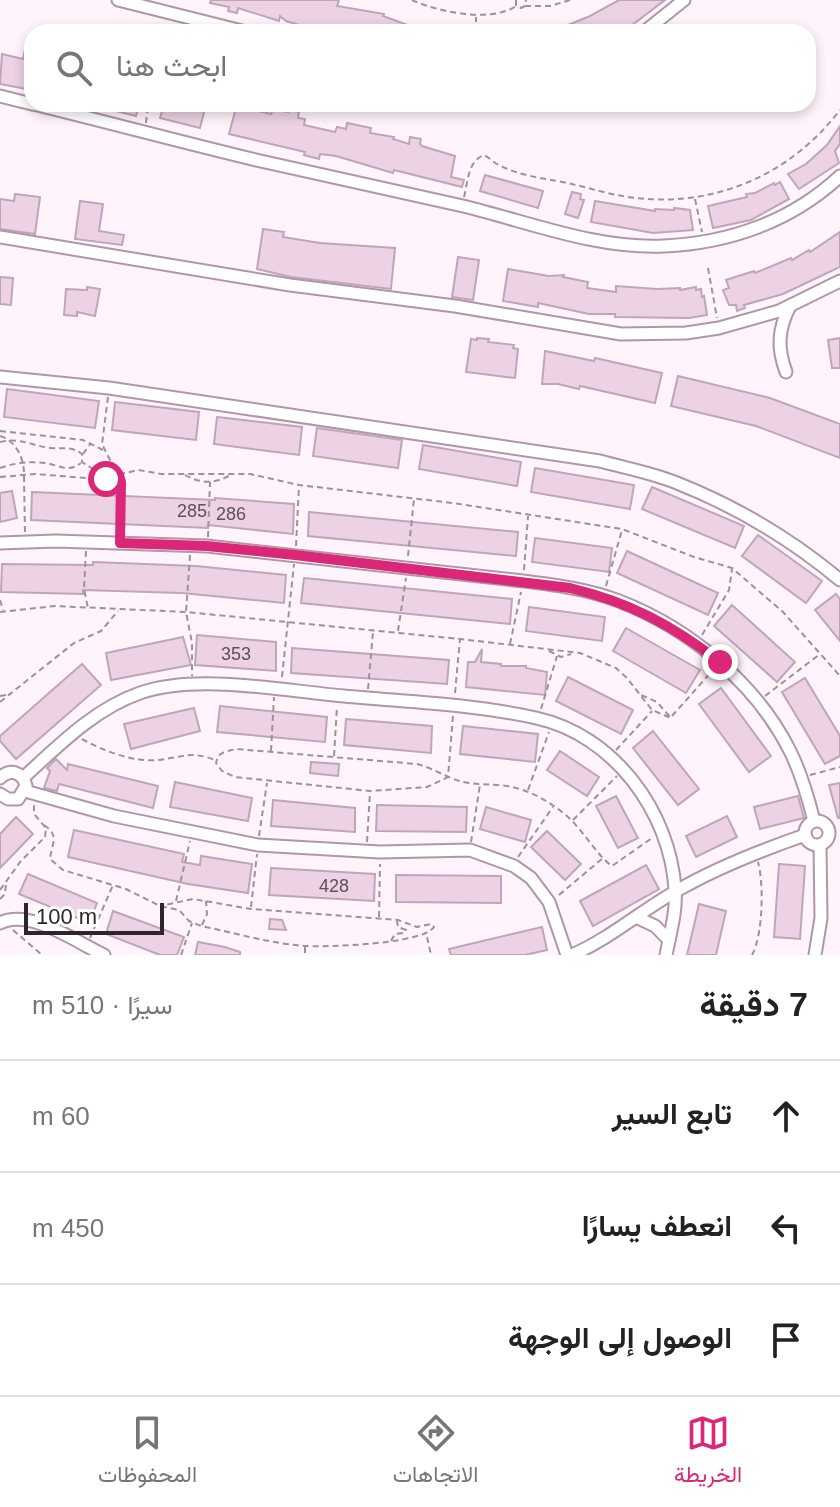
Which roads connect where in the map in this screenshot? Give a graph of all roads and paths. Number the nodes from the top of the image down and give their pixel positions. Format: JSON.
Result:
{"nodes":[{"id":1,"x":118,"y":0,"type":"edge"},
{"id":2,"x":412,"y":0,"type":"edge"},
{"id":3,"x":516,"y":0,"type":"edge"},
{"id":4,"x":526,"y":0,"type":"edge"},
{"id":5,"x":570,"y":0,"type":"edge"},
{"id":6,"x":684,"y":0,"type":"edge"},
{"id":7,"x":516,"y":6,"type":"junction"},
{"id":8,"x":525,"y":6,"type":"junction"},
{"id":9,"x":476,"y":15,"type":"junction"},
{"id":10,"x":214,"y":24,"type":"edge"},
{"id":11,"x":476,"y":24,"type":"edge"},
{"id":12,"x":654,"y":24,"type":"edge"},
{"id":13,"x":0,"y":96,"type":"edge"},
{"id":14,"x":24,"y":102,"type":"edge"},
{"id":15,"x":840,"y":110,"type":"edge"},
{"id":16,"x":65,"y":112,"type":"edge"},
{"id":17,"x":147,"y":112,"type":"edge"},
{"id":18,"x":145,"y":131,"type":"junction"},
{"id":19,"x":840,"y":176,"type":"edge"},
{"id":20,"x":695,"y":198,"type":"junction"},
{"id":21,"x":461,"y":206,"type":"junction"},
{"id":22,"x":0,"y":237,"type":"edge"},
{"id":23,"x":704,"y":241,"type":"junction"},
{"id":24,"x":708,"y":268,"type":"dead end"},
{"id":25,"x":840,"y":281,"type":"edge"},
{"id":26,"x":821,"y":291,"type":"junction"},
{"id":27,"x":840,"y":295,"type":"edge"},
{"id":28,"x":791,"y":305,"type":"junction"},
{"id":29,"x":719,"y":328,"type":"junction"},
{"id":30,"x":786,"y":372,"type":"dead end"},
{"id":31,"x":0,"y":377,"type":"edge"},
{"id":32,"x":109,"y":388,"type":"junction"},
{"id":33,"x":0,"y":431,"type":"edge"},
{"id":34,"x":0,"y":436,"type":"edge"},
{"id":35,"x":0,"y":442,"type":"edge"},
{"id":36,"x":92,"y":443,"type":"junction"},
{"id":37,"x":104,"y":451,"type":"junction"},
{"id":38,"x":82,"y":455,"type":"junction"},
{"id":39,"x":82,"y":462,"type":"junction"},
{"id":40,"x":0,"y":468,"type":"edge"},
{"id":41,"x":234,"y":472,"type":"junction"},
{"id":42,"x":24,"y":474,"type":"junction"},
{"id":43,"x":184,"y":474,"type":"junction"},
{"id":44,"x":119,"y":475,"type":"junction"},
{"id":45,"x":0,"y":477,"type":"edge"},
{"id":46,"x":100,"y":479,"type":"junction"},
{"id":47,"x":210,"y":482,"type":"junction"},
{"id":48,"x":299,"y":485,"type":"junction"},
{"id":49,"x":622,"y":529,"type":"junction"},
{"id":50,"x":25,"y":541,"type":"junction"},
{"id":51,"x":87,"y":541,"type":"junction"},
{"id":52,"x":0,"y":543,"type":"edge"},
{"id":53,"x":120,"y":543,"type":"junction"},
{"id":54,"x":190,"y":546,"type":"junction"},
{"id":55,"x":207,"y":546,"type":"junction"},
{"id":56,"x":295,"y":555,"type":"junction"},
{"id":57,"x":732,"y":568,"type":"junction"},
{"id":58,"x":840,"y":580,"type":"edge"},
{"id":59,"x":603,"y":595,"type":"junction"},
{"id":60,"x":0,"y":600,"type":"edge"},
{"id":61,"x":89,"y":609,"type":"junction"},
{"id":62,"x":119,"y":610,"type":"junction"},
{"id":63,"x":2,"y":612,"type":"edge"},
{"id":64,"x":186,"y":612,"type":"junction"},
{"id":65,"x":288,"y":622,"type":"junction"},
{"id":66,"x":373,"y":630,"type":"junction"},
{"id":67,"x":697,"y":644,"type":"junction"},
{"id":68,"x":548,"y":650,"type":"junction"},
{"id":69,"x":574,"y":652,"type":"junction"},
{"id":70,"x":821,"y":653,"type":"junction"},
{"id":71,"x":557,"y":656,"type":"junction"},
{"id":72,"x":720,"y":662,"type":"junction"},
{"id":73,"x":840,"y":676,"type":"edge"},
{"id":74,"x":191,"y":684,"type":"junction"},
{"id":75,"x":278,"y":690,"type":"junction"},
{"id":76,"x":12,"y":694,"type":"junction"},
{"id":77,"x":639,"y":694,"type":"junction"},
{"id":78,"x":0,"y":696,"type":"edge"},
{"id":79,"x":337,"y":696,"type":"junction"},
{"id":80,"x":368,"y":698,"type":"junction"},
{"id":81,"x":757,"y":701,"type":"junction"},
{"id":82,"x":0,"y":702,"type":"edge"},
{"id":83,"x":652,"y":710,"type":"junction"},
{"id":84,"x":671,"y":717,"type":"junction"},
{"id":85,"x":538,"y":718,"type":"junction"},
{"id":86,"x":552,"y":723,"type":"junction"},
{"id":87,"x":72,"y":733,"type":"junction"},
{"id":88,"x":271,"y":752,"type":"junction"},
{"id":89,"x":334,"y":757,"type":"junction"},
{"id":90,"x":610,"y":757,"type":"junction"},
{"id":91,"x":216,"y":760,"type":"junction"},
{"id":92,"x":840,"y":767,"type":"edge"},
{"id":93,"x":623,"y":769,"type":"junction"},
{"id":94,"x":448,"y":777,"type":"junction"},
{"id":95,"x":0,"y":778,"type":"edge"},
{"id":96,"x":23,"y":778,"type":"junction"},
{"id":97,"x":801,"y":778,"type":"junction"},
{"id":98,"x":267,"y":781,"type":"junction"},
{"id":99,"x":480,"y":784,"type":"junction"},
{"id":100,"x":25,"y":791,"type":"junction"},
{"id":101,"x":370,"y":791,"type":"junction"},
{"id":102,"x":528,"y":791,"type":"junction"},
{"id":103,"x":38,"y":795,"type":"junction"},
{"id":104,"x":1,"y":797,"type":"edge"},
{"id":105,"x":554,"y":806,"type":"junction"},
{"id":106,"x":573,"y":821,"type":"junction"},
{"id":107,"x":814,"y":821,"type":"junction"},
{"id":108,"x":44,"y":825,"type":"junction"},
{"id":109,"x":834,"y":828,"type":"edge"},
{"id":110,"x":662,"y":830,"type":"junction"},
{"id":111,"x":192,"y":833,"type":"junction"},
{"id":112,"x":805,"y":835,"type":"junction"},
{"id":113,"x":258,"y":845,"type":"junction"},
{"id":114,"x":820,"y":845,"type":"junction"},
{"id":115,"x":470,"y":850,"type":"junction"},
{"id":116,"x":366,"y":852,"type":"junction"},
{"id":117,"x":380,"y":852,"type":"junction"},
{"id":118,"x":755,"y":854,"type":"junction"},
{"id":119,"x":604,"y":857,"type":"junction"},
{"id":120,"x":514,"y":866,"type":"junction"},
{"id":121,"x":6,"y":882,"type":"junction"},
{"id":122,"x":113,"y":885,"type":"junction"},
{"id":123,"x":0,"y":890,"type":"edge"},
{"id":124,"x":676,"y":891,"type":"junction"},
{"id":125,"x":0,"y":899,"type":"edge"},
{"id":126,"x":206,"y":901,"type":"junction"},
{"id":127,"x":549,"y":902,"type":"junction"},
{"id":128,"x":176,"y":903,"type":"junction"},
{"id":129,"x":160,"y":906,"type":"junction"},
{"id":130,"x":251,"y":909,"type":"junction"},
{"id":131,"x":379,"y":918,"type":"junction"},
{"id":132,"x":638,"y":918,"type":"junction"},
{"id":133,"x":398,"y":920,"type":"junction"},
{"id":134,"x":6,"y":921,"type":"edge"},
{"id":135,"x":192,"y":922,"type":"junction"},
{"id":136,"x":201,"y":926,"type":"junction"},
{"id":137,"x":426,"y":935,"type":"junction"},
{"id":138,"x":669,"y":940,"type":"junction"},
{"id":139,"x":391,"y":941,"type":"junction"},
{"id":140,"x":86,"y":946,"type":"junction"},
{"id":141,"x":305,"y":946,"type":"junction"},
{"id":142,"x":42,"y":955,"type":"edge"},
{"id":143,"x":104,"y":955,"type":"edge"},
{"id":144,"x":181,"y":955,"type":"edge"},
{"id":145,"x":305,"y":955,"type":"edge"},
{"id":146,"x":431,"y":955,"type":"edge"},
{"id":147,"x":570,"y":955,"type":"edge"},
{"id":148,"x":666,"y":955,"type":"edge"},
{"id":149,"x":752,"y":955,"type":"edge"},
{"id":150,"x":815,"y":955,"type":"edge"}],
"edges":[{"from":1,"to":10,"type":"street"},
{"from":2,"to":9,"type":"path"},
{"from":3,"to":7,"type":"path"},
{"from":4,"to":8,"type":"path"},
{"from":5,"to":8,"type":"path"},
{"from":6,"to":12,"type":"street"},
{"from":7,"to":8,"type":"path"},
{"from":7,"to":9,"type":"path"},
{"from":9,"to":11,"type":"path"},
{"from":13,"to":14,"type":"street"},
{"from":15,"to":20,"type":"path"},
{"from":16,"to":18,"type":"street"},
{"from":17,"to":18,"type":"path"},
{"from":18,"to":21,"type":"street"},
{"from":19,"to":23,"type":"street"},
{"from":20,"to":21,"type":"path"},
{"from":20,"to":23,"type":"path"},
{"from":21,"to":23,"type":"street"},
{"from":22,"to":29,"type":"street"},
{"from":24,"to":29,"type":"path"},
{"from":25,"to":26,"type":"street"},
{"from":26,"to":27,"type":"street"},
{"from":26,"to":28,"type":"street"},
{"from":28,"to":29,"type":"street"},
{"from":28,"to":30,"type":"street"},
{"from":31,"to":32,"type":"street"},
{"from":32,"to":37,"type":"path"},
{"from":32,"to":58,"type":"street"},
{"from":33,"to":36,"type":"path"},
{"from":34,"to":42,"type":"path","bridge":true},
{"from":35,"to":38,"type":"path"},
{"from":36,"to":37,"type":"path"},
{"from":36,"to":38,"type":"path"},
{"from":37,"to":44,"type":"path"},
{"from":38,"to":39,"type":"path"},
{"from":39,"to":40,"type":"path"},
{"from":39,"to":46,"type":"path"},
{"from":41,"to":43,"type":"path"},
{"from":41,"to":47,"type":"path"},
{"from":41,"to":48,"type":"path"},
{"from":42,"to":45,"type":"path"},
{"from":42,"to":46,"type":"path"},
{"from":42,"to":50,"type":"path"},
{"from":43,"to":44,"type":"path"},
{"from":43,"to":47,"type":"path"},
{"from":44,"to":46,"type":"path"},
{"from":44,"to":53,"type":"path"},
{"from":47,"to":55,"type":"path"},
{"from":48,"to":49,"type":"path"},
{"from":48,"to":56,"type":"path"},
{"from":49,"to":57,"type":"path"},
{"from":49,"to":59,"type":"path"},
{"from":50,"to":51,"type":"street"},
{"from":50,"to":52,"type":"street"},
{"from":51,"to":53,"type":"street"},
{"from":51,"to":61,"type":"path"},
{"from":53,"to":54,"type":"street"},
{"from":54,"to":55,"type":"street"},
{"from":54,"to":64,"type":"path"},
{"from":55,"to":56,"type":"street"},
{"from":56,"to":59,"type":"street"},
{"from":56,"to":65,"type":"path"},
{"from":57,"to":67,"type":"path"},
{"from":57,"to":70,"type":"path"},
{"from":59,"to":67,"type":"street"},
{"from":60,"to":63,"type":"path"},
{"from":61,"to":62,"type":"path"},
{"from":61,"to":63,"type":"path"},
{"from":62,"to":64,"type":"path"},
{"from":62,"to":76,"type":"path"},
{"from":64,"to":65,"type":"path"},
{"from":64,"to":74,"type":"path"},
{"from":65,"to":66,"type":"path"},
{"from":65,"to":75,"type":"path"},
{"from":66,"to":68,"type":"path"},
{"from":66,"to":80,"type":"path"},
{"from":67,"to":72,"type":"street"},
{"from":68,"to":69,"type":"path"},
{"from":68,"to":71,"type":"path"},
{"from":69,"to":71,"type":"path"},
{"from":69,"to":77,"type":"path"},
{"from":70,"to":73,"type":"path"},
{"from":70,"to":81,"type":"path"},
{"from":71,"to":85,"type":"path"},
{"from":72,"to":81,"type":"street"},
{"from":72,"to":84,"type":"path"},
{"from":74,"to":75,"type":"street"},
{"from":74,"to":87,"type":"street"},
{"from":75,"to":79,"type":"street"},
{"from":75,"to":88,"type":"path"},
{"from":76,"to":78,"type":"path"},
{"from":76,"to":82,"type":"path"},
{"from":77,"to":83,"type":"path"},
{"from":77,"to":84,"type":"path"},
{"from":79,"to":80,"type":"street"},
{"from":79,"to":89,"type":"path"},
{"from":80,"to":85,"type":"street"},
{"from":81,"to":97,"type":"street"},
{"from":83,"to":84,"type":"path"},
{"from":83,"to":90,"type":"path"},
{"from":85,"to":86,"type":"street"},
{"from":86,"to":90,"type":"street"},
{"from":86,"to":102,"type":"path"},
{"from":87,"to":91,"type":"path"},
{"from":87,"to":96,"type":"street"},
{"from":88,"to":89,"type":"path"},
{"from":88,"to":91,"type":"path"},
{"from":89,"to":94,"type":"path"},
{"from":90,"to":93,"type":"street"},
{"from":91,"to":98,"type":"path"},
{"from":92,"to":97,"type":"path"},
{"from":93,"to":106,"type":"path"},
{"from":93,"to":110,"type":"street"},
{"from":94,"to":99,"type":"path"},
{"from":94,"to":101,"type":"path"},
{"from":95,"to":96,"type":"street"},
{"from":96,"to":100,"type":"street"},
{"from":97,"to":107,"type":"street"},
{"from":98,"to":101,"type":"path"},
{"from":98,"to":113,"type":"path"},
{"from":99,"to":102,"type":"path"},
{"from":99,"to":115,"type":"path"},
{"from":100,"to":103,"type":"street"},
{"from":100,"to":104,"type":"street"},
{"from":101,"to":116,"type":"path"},
{"from":102,"to":105,"type":"path"},
{"from":103,"to":108,"type":"path"},
{"from":103,"to":111,"type":"street"},
{"from":105,"to":106,"type":"path"},
{"from":105,"to":120,"type":"path"},
{"from":106,"to":119,"type":"path"},
{"from":107,"to":109,"type":"street"},
{"from":107,"to":112,"type":"street"},
{"from":108,"to":121,"type":"path"},
{"from":108,"to":122,"type":"path"},
{"from":109,"to":114,"type":"street"},
{"from":110,"to":119,"type":"path"},
{"from":110,"to":124,"type":"street"},
{"from":111,"to":113,"type":"street"},
{"from":111,"to":128,"type":"path"},
{"from":112,"to":114,"type":"street"},
{"from":112,"to":118,"type":"street"},
{"from":113,"to":116,"type":"street"},
{"from":113,"to":130,"type":"path"},
{"from":114,"to":150,"type":"street"},
{"from":115,"to":117,"type":"street"},
{"from":115,"to":120,"type":"street"},
{"from":116,"to":117,"type":"street"},
{"from":117,"to":131,"type":"path"},
{"from":118,"to":124,"type":"street"},
{"from":118,"to":149,"type":"path"},
{"from":119,"to":127,"type":"path"},
{"from":120,"to":127,"type":"street"},
{"from":121,"to":123,"type":"path"},
{"from":121,"to":125,"type":"path"},
{"from":122,"to":129,"type":"path"},
{"from":122,"to":140,"type":"path"},
{"from":124,"to":132,"type":"street"},
{"from":124,"to":138,"type":"street"},
{"from":126,"to":128,"type":"path"},
{"from":126,"to":130,"type":"path"},
{"from":126,"to":136,"type":"path"},
{"from":127,"to":147,"type":"street"},
{"from":128,"to":129,"type":"path"},
{"from":129,"to":135,"type":"path"},
{"from":130,"to":131,"type":"path"},
{"from":131,"to":133,"type":"path"},
{"from":132,"to":138,"type":"street"},
{"from":132,"to":147,"type":"street"},
{"from":133,"to":137,"type":"path"},
{"from":133,"to":139,"type":"path"},
{"from":134,"to":140,"type":"street"},
{"from":134,"to":142,"type":"path"},
{"from":135,"to":136,"type":"path"},
{"from":135,"to":144,"type":"path"},
{"from":136,"to":141,"type":"path"},
{"from":137,"to":139,"type":"path"},
{"from":137,"to":146,"type":"path"},
{"from":138,"to":148,"type":"street"},
{"from":139,"to":141,"type":"path"},
{"from":140,"to":143,"type":"street"},
{"from":141,"to":145,"type":"path"}]}
